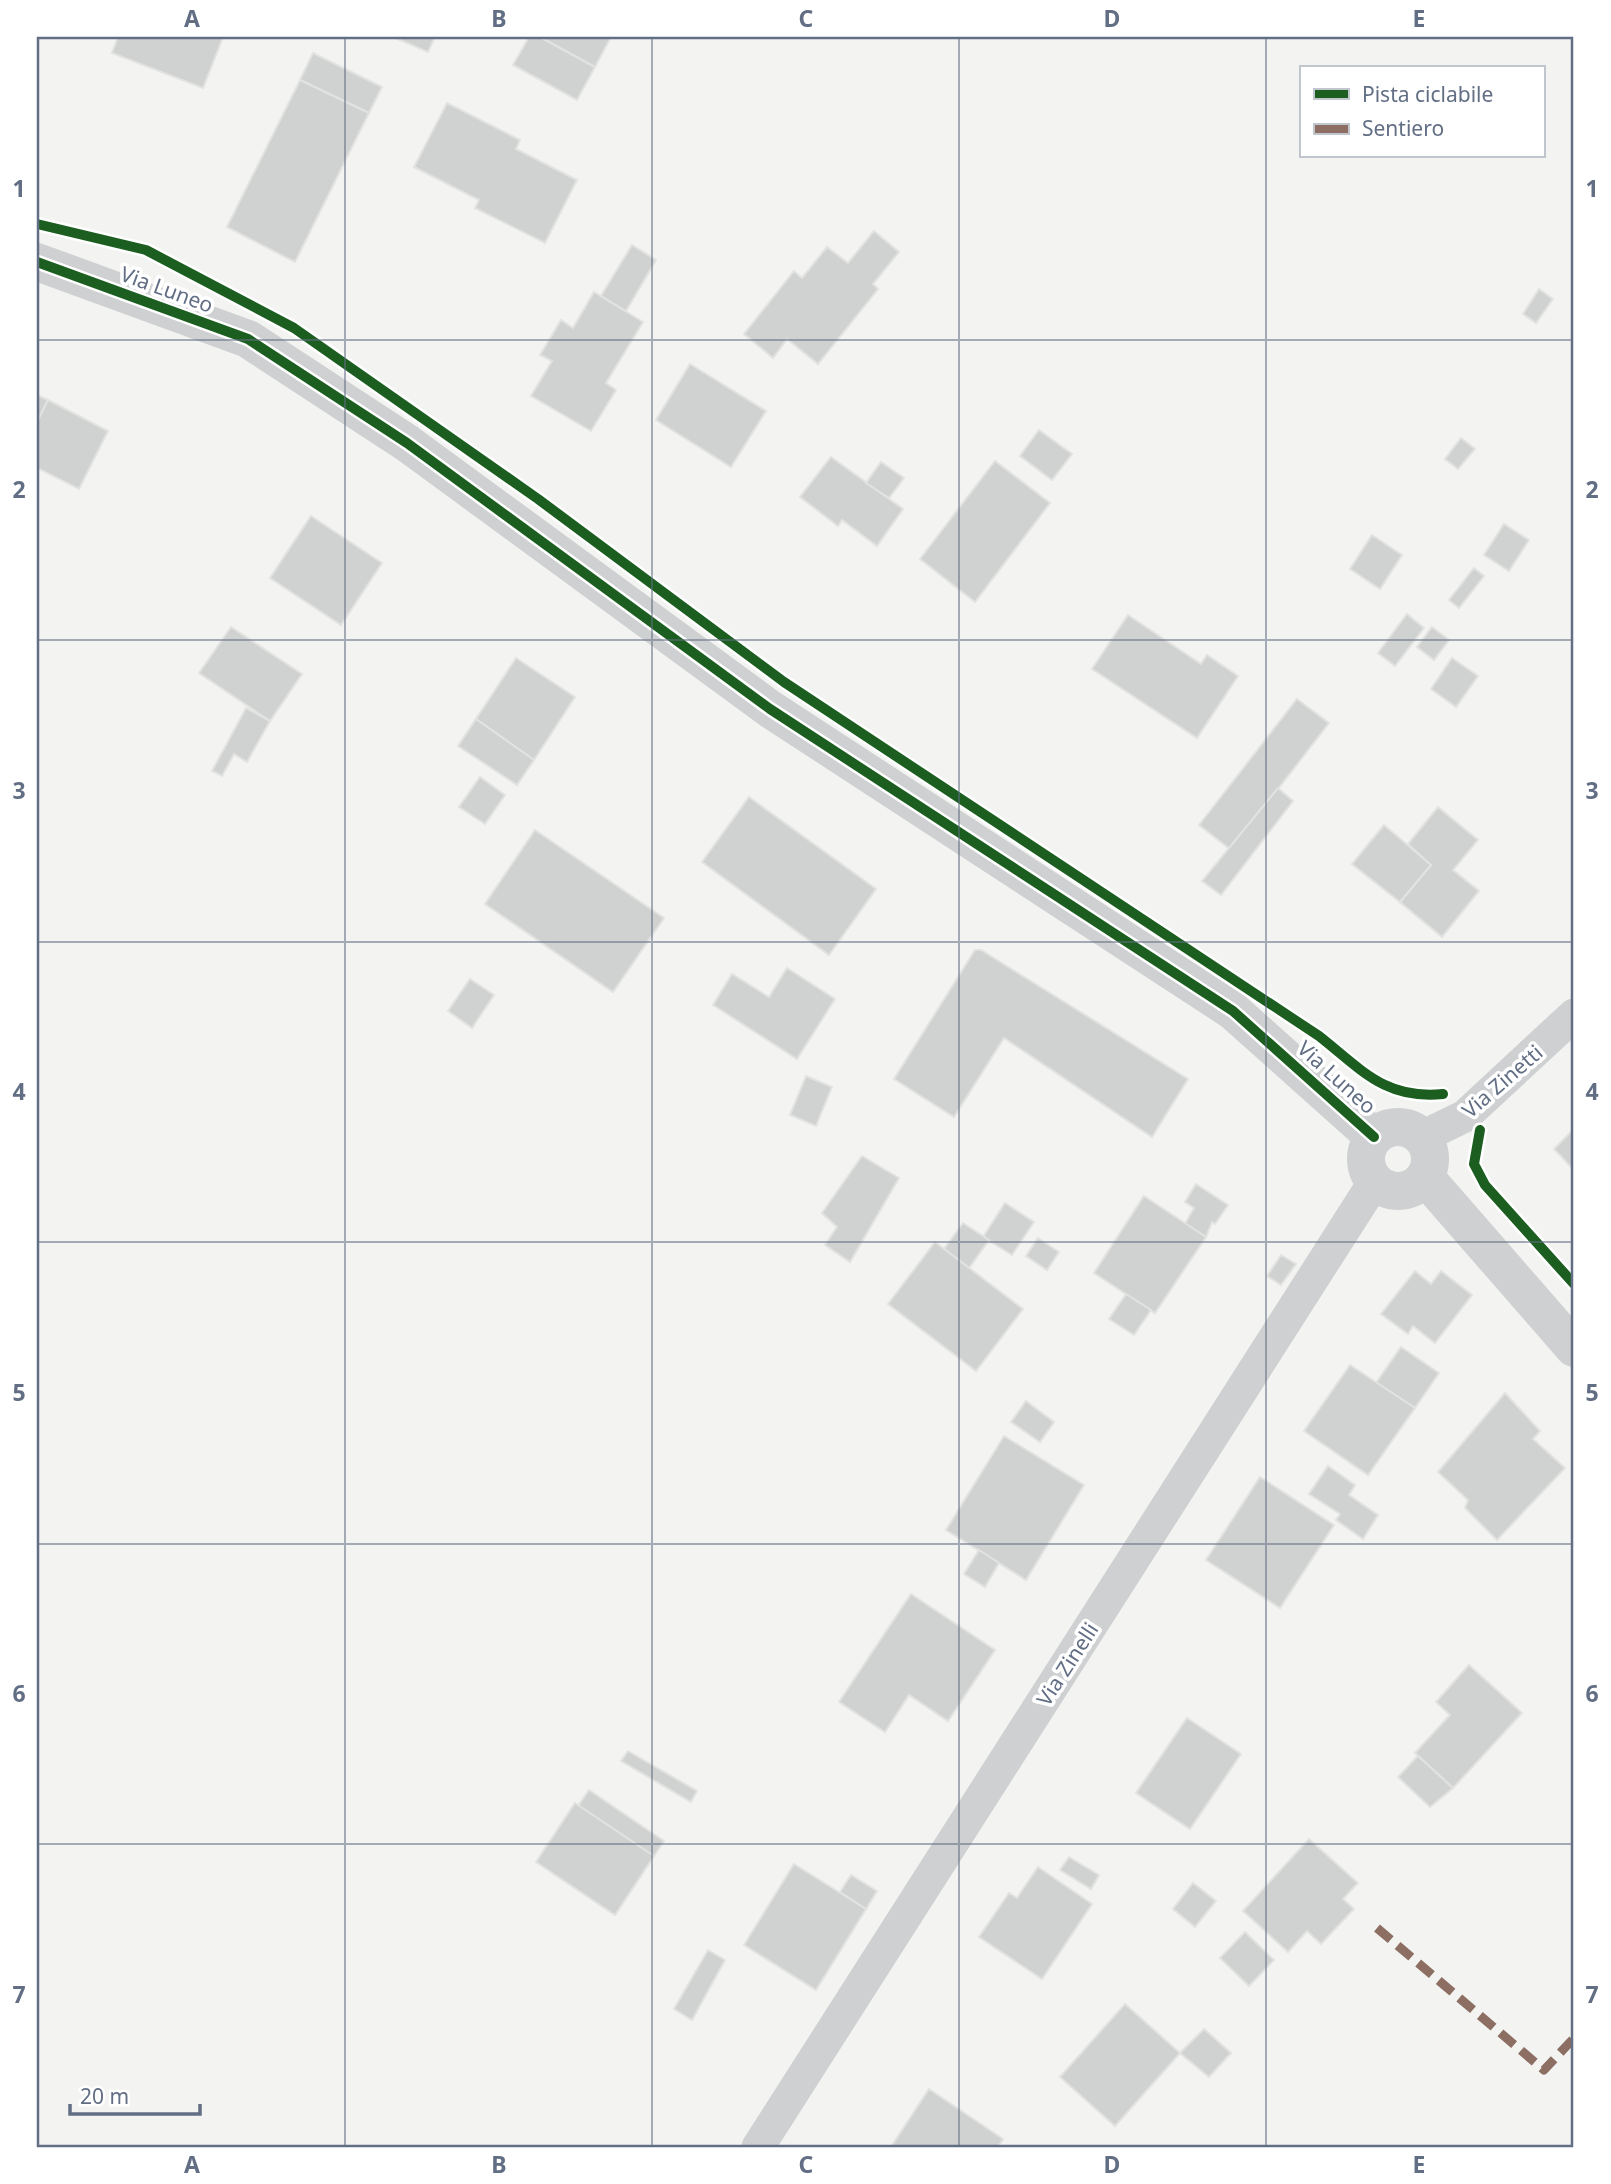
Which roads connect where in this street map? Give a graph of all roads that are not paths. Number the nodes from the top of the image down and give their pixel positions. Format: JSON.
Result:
{"nodes":[{"id":1,"x":37,"y":262,"type":"edge"},
{"id":2,"x":1574,"y":1015,"type":"edge"},
{"id":3,"x":1374,"y":1137,"type":"junction"},
{"id":4,"x":1422,"y":1137,"type":"junction"},
{"id":5,"x":1425,"y":1177,"type":"junction"},
{"id":6,"x":1375,"y":1181,"type":"junction"},
{"id":7,"x":1574,"y":1348,"type":"edge"},
{"id":8,"x":758,"y":2147,"type":"edge"}],
"edges":[{"from":1,"to":3,"type":"street","name":"Via Luneo"},
{"from":2,"to":4,"type":"street","name":"Via Zinetti"},
{"from":3,"to":4,"type":"street","name":"Via Luneo"},
{"from":3,"to":6,"type":"street","name":"Via Luneo"},
{"from":4,"to":5,"type":"street"},
{"from":5,"to":6,"type":"street"},
{"from":5,"to":7,"type":"street"},
{"from":6,"to":8,"type":"street","name":"Via Zinelli"}]}
